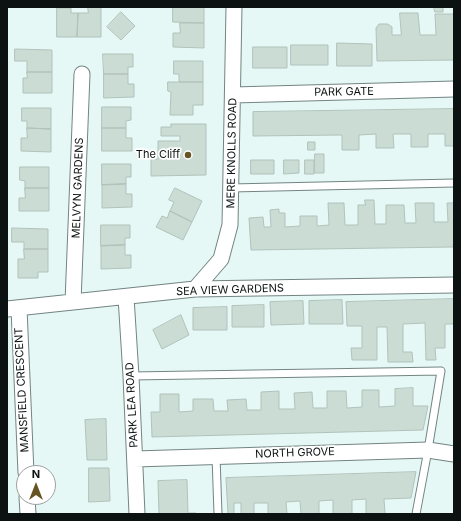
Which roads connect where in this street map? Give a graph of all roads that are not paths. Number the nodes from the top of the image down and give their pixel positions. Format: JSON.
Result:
{"nodes":[{"id":1,"x":234,"y":7,"type":"edge"},
{"id":2,"x":82,"y":74,"type":"dead end"},
{"id":3,"x":454,"y":90,"type":"edge"},
{"id":4,"x":233,"y":95,"type":"junction"},
{"id":5,"x":454,"y":183,"type":"edge"},
{"id":6,"x":231,"y":188,"type":"junction"},
{"id":7,"x":454,"y":285,"type":"edge"},
{"id":8,"x":195,"y":289,"type":"junction"},
{"id":9,"x":126,"y":297,"type":"junction"},
{"id":10,"x":73,"y":302,"type":"junction"},
{"id":11,"x":13,"y":308,"type":"edge"},
{"id":12,"x":131,"y":376,"type":"junction"},
{"id":13,"x":428,"y":450,"type":"junction"},
{"id":14,"x":454,"y":454,"type":"edge"},
{"id":15,"x":216,"y":456,"type":"junction"},
{"id":16,"x":135,"y":459,"type":"junction"},
{"id":17,"x":25,"y":465,"type":"edge"},
{"id":18,"x":137,"y":514,"type":"edge"},
{"id":19,"x":218,"y":514,"type":"edge"},
{"id":20,"x":416,"y":514,"type":"edge"}],
"edges":[{"from":1,"to":4,"type":"street","name":"MERE KNOLLS ROAD"},
{"from":2,"to":10,"type":"street","name":"MELVYN GARDENS"},
{"from":3,"to":4,"type":"street","name":"PARK GATE"},
{"from":4,"to":6,"type":"street","name":"MERE KNOLLS ROAD"},
{"from":5,"to":6,"type":"lane"},
{"from":6,"to":8,"type":"street","name":"MERE KNOLLS ROAD"},
{"from":7,"to":8,"type":"street","name":"SEA VIEW GARDENS"},
{"from":8,"to":9,"type":"street","name":"SEA VIEW GARDENS"},
{"from":9,"to":10,"type":"street","name":"SEA VIEW GARDENS"},
{"from":9,"to":12,"type":"street","name":"PARK LEA ROAD"},
{"from":10,"to":11,"type":"street","name":"SEA VIEW GARDENS"},
{"from":11,"to":17,"type":"street","name":"MANSFIELD CRESCENT"},
{"from":12,"to":13,"type":"lane"},
{"from":12,"to":16,"type":"street","name":"PARK LEA ROAD"},
{"from":13,"to":14,"type":"street","name":"NORTH GROVE"},
{"from":13,"to":15,"type":"street","name":"NORTH GROVE"},
{"from":13,"to":20,"type":"lane"},
{"from":15,"to":16,"type":"street","name":"NORTH GROVE"},
{"from":15,"to":19,"type":"lane"},
{"from":16,"to":18,"type":"street","name":"PARK LEA ROAD"}]}
